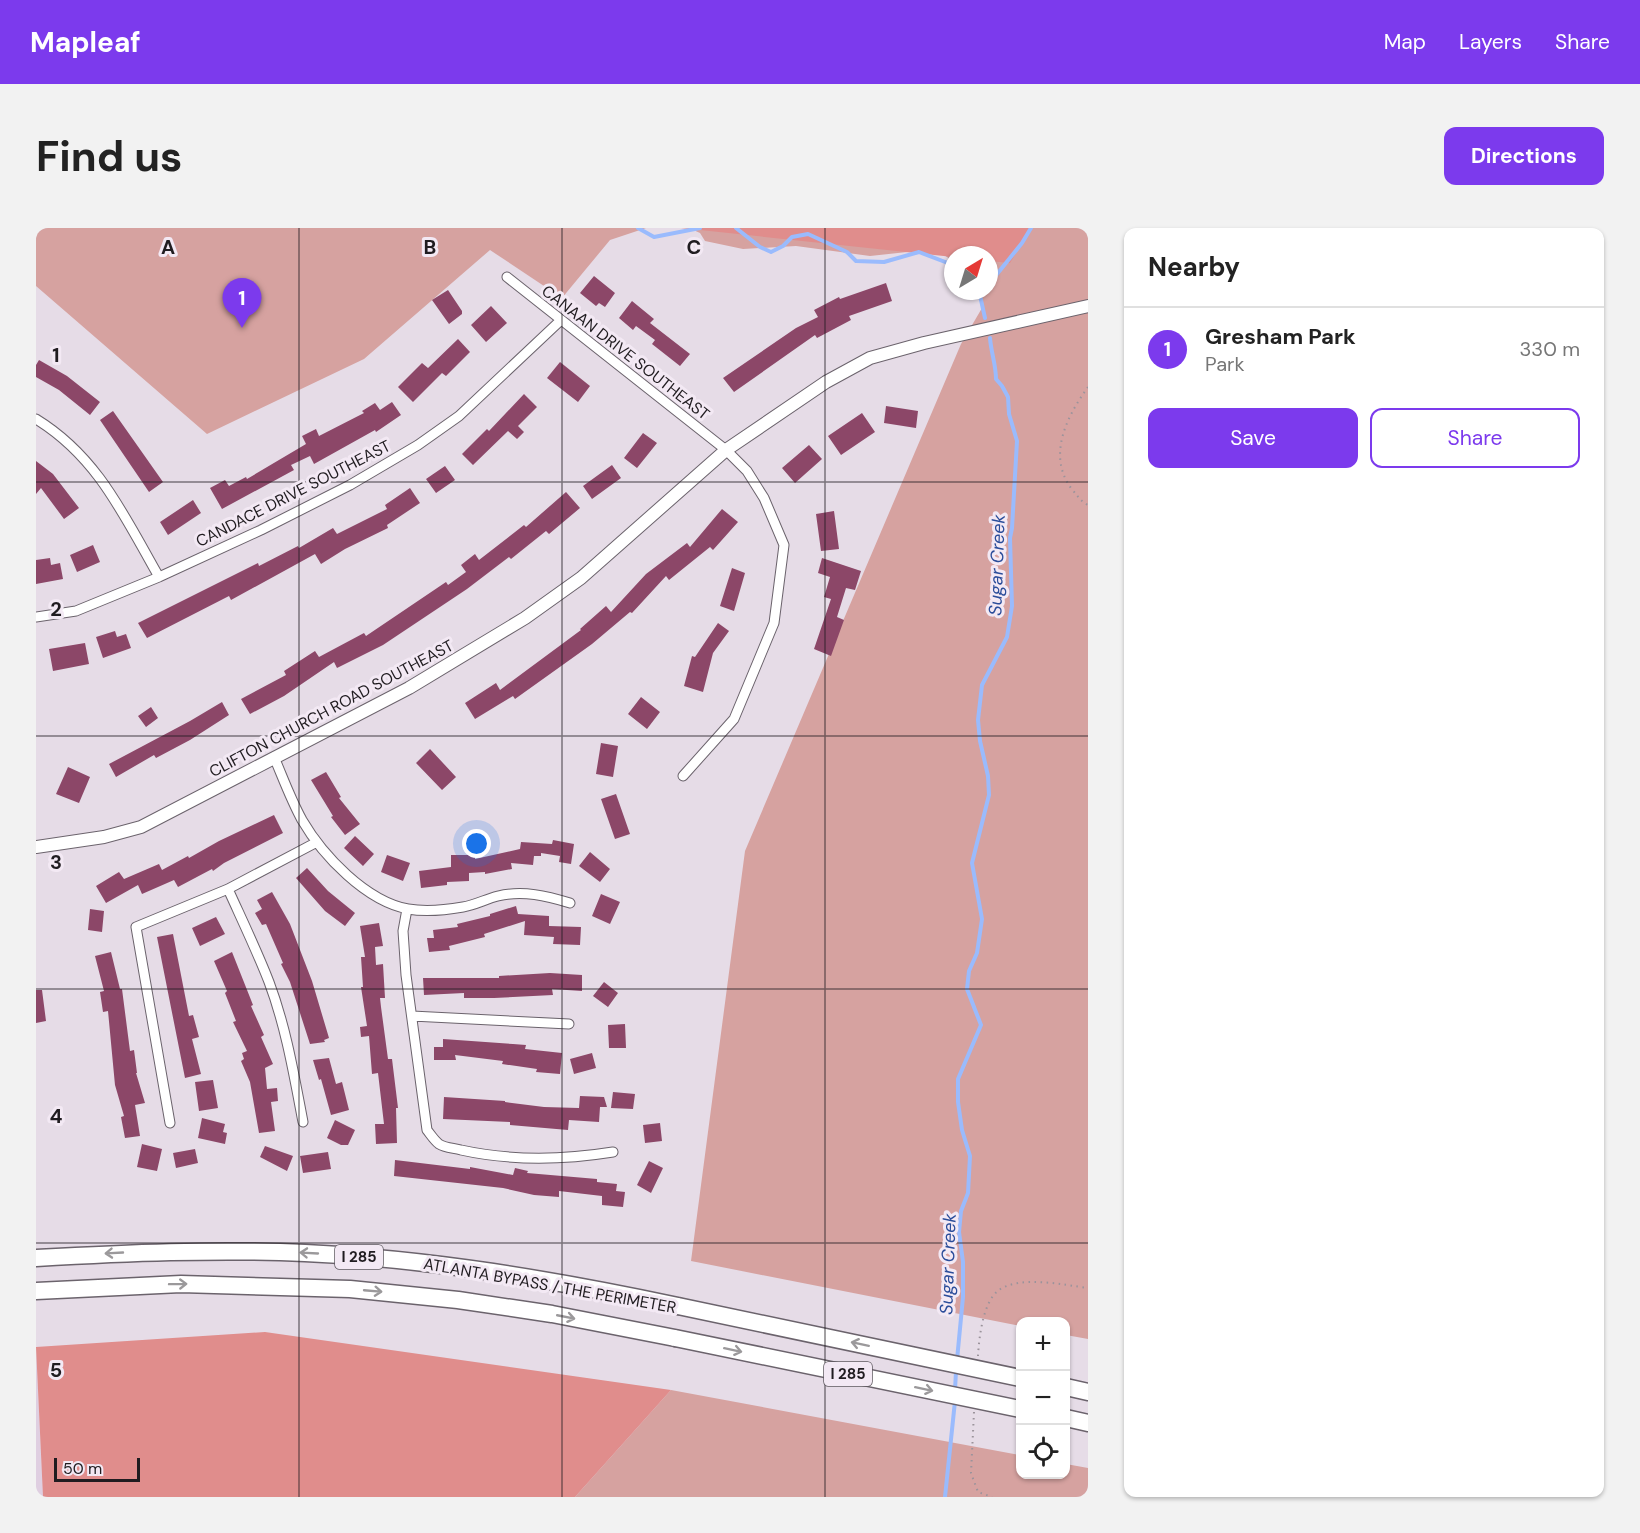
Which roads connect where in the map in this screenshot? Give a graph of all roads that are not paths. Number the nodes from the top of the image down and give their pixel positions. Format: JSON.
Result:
{"nodes":[{"id":1,"x":507,"y":277,"type":"dead end"},
{"id":2,"x":1088,"y":306,"type":"edge"},
{"id":3,"x":561,"y":320,"type":"junction"},
{"id":4,"x":36,"y":419,"type":"edge"},
{"id":5,"x":726,"y":450,"type":"junction"},
{"id":6,"x":159,"y":577,"type":"junction"},
{"id":7,"x":36,"y":617,"type":"edge"},
{"id":8,"x":274,"y":757,"type":"junction"},
{"id":9,"x":683,"y":776,"type":"dead end"},
{"id":10,"x":317,"y":842,"type":"junction"},
{"id":11,"x":36,"y":847,"type":"edge"},
{"id":12,"x":228,"y":889,"type":"junction"},
{"id":13,"x":570,"y":903,"type":"dead end"},
{"id":14,"x":407,"y":909,"type":"junction"},
{"id":15,"x":412,"y":1016,"type":"junction"},
{"id":16,"x":569,"y":1024,"type":"dead end"},
{"id":17,"x":303,"y":1122,"type":"dead end"},
{"id":18,"x":170,"y":1123,"type":"dead end"},
{"id":19,"x":613,"y":1152,"type":"dead end"},
{"id":20,"x":36,"y":1258,"type":"edge"},
{"id":21,"x":36,"y":1291,"type":"edge"},
{"id":22,"x":1016,"y":1377,"type":"edge"},
{"id":23,"x":1070,"y":1388,"type":"edge"},
{"id":24,"x":1088,"y":1392,"type":"edge"},
{"id":25,"x":1016,"y":1408,"type":"edge"},
{"id":26,"x":1070,"y":1419,"type":"edge"},
{"id":27,"x":1088,"y":1423,"type":"edge"}],
"edges":[{"from":1,"to":3,"type":"street","name":"CANAAN DRIVE SOUTHEAST"},
{"from":2,"to":5,"type":"street","name":"CLIFTON CHURCH ROAD SOUTHEAST"},
{"from":3,"to":5,"type":"street","name":"CANAAN DRIVE SOUTHEAST"},
{"from":3,"to":6,"type":"street","name":"CANDACE DRIVE SOUTHEAST"},
{"from":4,"to":6,"type":"street"},
{"from":5,"to":8,"type":"street","name":"CLIFTON CHURCH ROAD SOUTHEAST"},
{"from":5,"to":9,"type":"street","name":"CANAAN DRIVE SOUTHEAST"},
{"from":6,"to":7,"type":"street","name":"CANDACE DRIVE SOUTHEAST"},
{"from":8,"to":10,"type":"street"},
{"from":8,"to":11,"type":"street","name":"CLIFTON CHURCH ROAD SOUTHEAST"},
{"from":10,"to":12,"type":"street"},
{"from":10,"to":14,"type":"street"},
{"from":12,"to":17,"type":"street"},
{"from":12,"to":18,"type":"street"},
{"from":13,"to":14,"type":"street"},
{"from":14,"to":15,"type":"street"},
{"from":15,"to":16,"type":"street"},
{"from":15,"to":19,"type":"street"},
{"from":22,"to":20,"type":"highway","name":"ATLANTA BYPASS / THE PERIMETER","number":"I 285","one_way":true,"bridge":true},
{"from":21,"to":25,"type":"highway","name":"ATLANTA BYPASS / THE PERIMETER","number":"I 285","one_way":true,"bridge":true},
{"from":23,"to":24,"type":"highway"},
{"from":26,"to":27,"type":"highway"}]}
